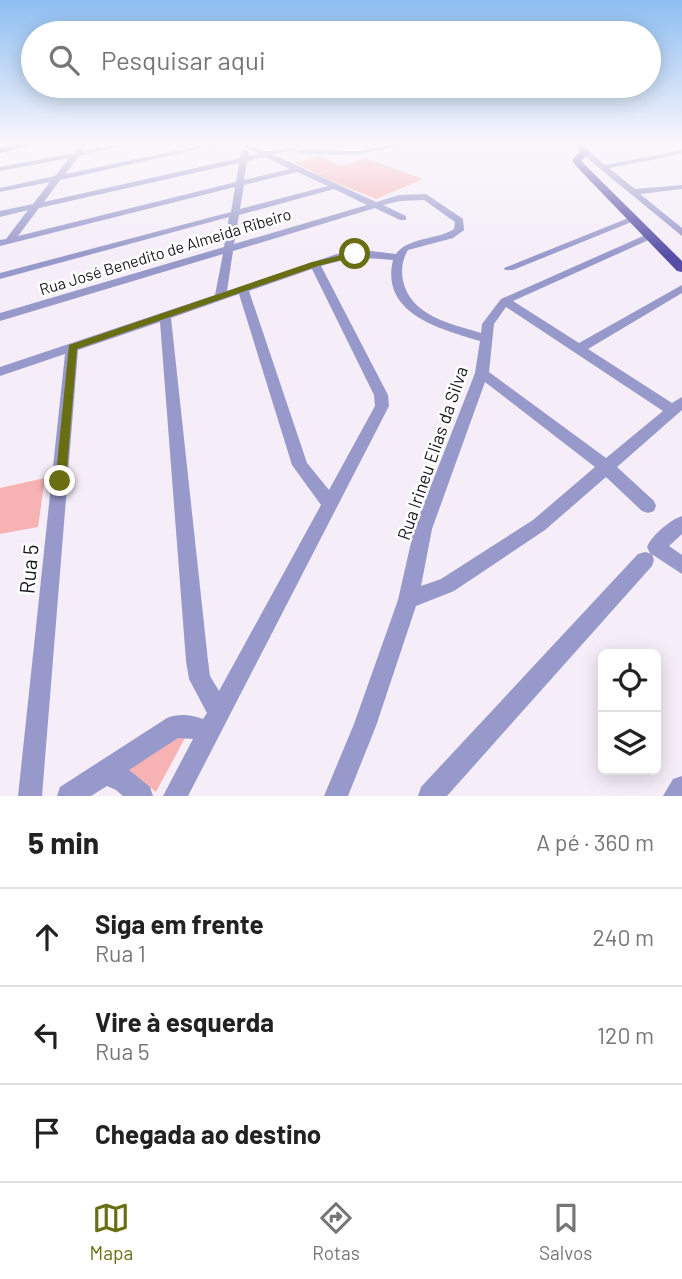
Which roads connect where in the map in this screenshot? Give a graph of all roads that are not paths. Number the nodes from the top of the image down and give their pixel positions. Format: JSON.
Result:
{"nodes":[{"id":1,"x":44,"y":181,"type":"edge"},
{"id":2,"x":57,"y":181,"type":"edge"},
{"id":3,"x":147,"y":181,"type":"edge"},
{"id":4,"x":249,"y":181,"type":"edge"},
{"id":5,"x":326,"y":181,"type":"edge"},
{"id":6,"x":596,"y":181,"type":"edge"},
{"id":7,"x":620,"y":181,"type":"edge"},
{"id":8,"x":241,"y":183,"type":"junction"},
{"id":9,"x":337,"y":186,"type":"junction"},
{"id":10,"x":682,"y":187,"type":"edge"},
{"id":11,"x":0,"y":190,"type":"edge"},
{"id":12,"x":633,"y":192,"type":"junction"},
{"id":13,"x":38,"y":205,"type":"junction"},
{"id":14,"x":374,"y":205,"type":"junction"},
{"id":15,"x":235,"y":213,"type":"junction"},
{"id":16,"x":0,"y":214,"type":"edge"},
{"id":17,"x":403,"y":218,"type":"dead end"},
{"id":18,"x":634,"y":219,"type":"junction"},
{"id":19,"x":682,"y":233,"type":"edge"},
{"id":20,"x":650,"y":236,"type":"junction"},
{"id":21,"x":4,"y":242,"type":"edge"},
{"id":22,"x":229,"y":249,"type":"junction"},
{"id":23,"x":0,"y":251,"type":"edge"},
{"id":24,"x":397,"y":257,"type":"junction"},
{"id":25,"x":315,"y":264,"type":"junction"},
{"id":26,"x":509,"y":268,"type":"dead end"},
{"id":27,"x":682,"y":268,"type":"edge"},
{"id":28,"x":0,"y":276,"type":"edge"},
{"id":29,"x":243,"y":288,"type":"junction"},
{"id":30,"x":682,"y":288,"type":"edge"},
{"id":31,"x":221,"y":295,"type":"junction"},
{"id":32,"x":505,"y":301,"type":"junction"},
{"id":33,"x":165,"y":315,"type":"junction"},
{"id":34,"x":0,"y":317,"type":"edge"},
{"id":35,"x":486,"y":339,"type":"junction"},
{"id":36,"x":72,"y":347,"type":"junction"},
{"id":37,"x":577,"y":349,"type":"junction"},
{"id":38,"x":0,"y":372,"type":"edge"},
{"id":39,"x":482,"y":373,"type":"junction"},
{"id":40,"x":677,"y":406,"type":"edge"},
{"id":41,"x":607,"y":468,"type":"junction"},
{"id":42,"x":328,"y":502,"type":"junction"},
{"id":43,"x":648,"y":506,"type":"dead end"},
{"id":44,"x":682,"y":523,"type":"edge"},
{"id":45,"x":646,"y":560,"type":"dead end"},
{"id":46,"x":682,"y":566,"type":"edge"},
{"id":47,"x":408,"y":600,"type":"junction"},
{"id":48,"x":218,"y":709,"type":"junction"},
{"id":49,"x":206,"y":732,"type":"junction"},
{"id":50,"x":106,"y":773,"type":"junction"},
{"id":51,"x":682,"y":788,"type":"edge"},
{"id":52,"x":30,"y":796,"type":"edge"},
{"id":53,"x":69,"y":796,"type":"edge"},
{"id":54,"x":141,"y":796,"type":"edge"},
{"id":55,"x":175,"y":796,"type":"edge"},
{"id":56,"x":336,"y":796,"type":"edge"},
{"id":57,"x":430,"y":796,"type":"edge"},
{"id":58,"x":675,"y":796,"type":"edge"}],
"edges":[{"from":1,"to":11,"type":"street"},
{"from":2,"to":13,"type":"street"},
{"from":3,"to":13,"type":"street"},
{"from":4,"to":8,"type":"street"},
{"from":5,"to":9,"type":"street"},
{"from":6,"to":18,"type":"main road"},
{"from":7,"to":12,"type":"street"},
{"from":8,"to":15,"type":"street"},
{"from":8,"to":21,"type":"street"},
{"from":9,"to":14,"type":"street"},
{"from":9,"to":15,"type":"street"},
{"from":10,"to":12,"type":"street"},
{"from":12,"to":19,"type":"street"},
{"from":13,"to":16,"type":"street"},
{"from":13,"to":21,"type":"street"},
{"from":14,"to":17,"type":"street"},
{"from":14,"to":22,"type":"street","name":"Rua José Benedito de Almeida Ribeiro"},
{"from":14,"to":24,"type":"street","name":"Rua José Benedito de Almeida Ribeiro"},
{"from":15,"to":22,"type":"street"},
{"from":15,"to":28,"type":"street"},
{"from":18,"to":20,"type":"main road"},
{"from":18,"to":26,"type":"street"},
{"from":20,"to":27,"type":"main road"},
{"from":20,"to":32,"type":"street"},
{"from":21,"to":23,"type":"street"},
{"from":22,"to":31,"type":"street"},
{"from":22,"to":34,"type":"street","name":"Rua José Benedito de Almeida Ribeiro"},
{"from":24,"to":25,"type":"street"},
{"from":24,"to":35,"type":"street"},
{"from":25,"to":29,"type":"street"},
{"from":25,"to":42,"type":"street"},
{"from":29,"to":31,"type":"street"},
{"from":29,"to":42,"type":"street"},
{"from":30,"to":37,"type":"street"},
{"from":31,"to":33,"type":"street"},
{"from":32,"to":35,"type":"street","name":"Rua Irineu Elias da Silva"},
{"from":32,"to":37,"type":"street"},
{"from":33,"to":36,"type":"street"},
{"from":33,"to":48,"type":"street"},
{"from":35,"to":39,"type":"street","name":"Rua Irineu Elias da Silva"},
{"from":36,"to":38,"type":"street"},
{"from":36,"to":52,"type":"street","name":"Rua 5"},
{"from":37,"to":40,"type":"street"},
{"from":39,"to":41,"type":"street"},
{"from":39,"to":47,"type":"street","name":"Rua Irineu Elias da Silva"},
{"from":40,"to":41,"type":"street"},
{"from":41,"to":43,"type":"street"},
{"from":41,"to":47,"type":"street"},
{"from":42,"to":48,"type":"street"},
{"from":44,"to":46,"type":"street"},
{"from":45,"to":57,"type":"street"},
{"from":47,"to":56,"type":"street","name":"Rua Irineu Elias da Silva"},
{"from":48,"to":49,"type":"street"},
{"from":49,"to":50,"type":"street"},
{"from":49,"to":55,"type":"street"},
{"from":50,"to":53,"type":"street"},
{"from":50,"to":54,"type":"street"},
{"from":51,"to":58,"type":"street"}]}
